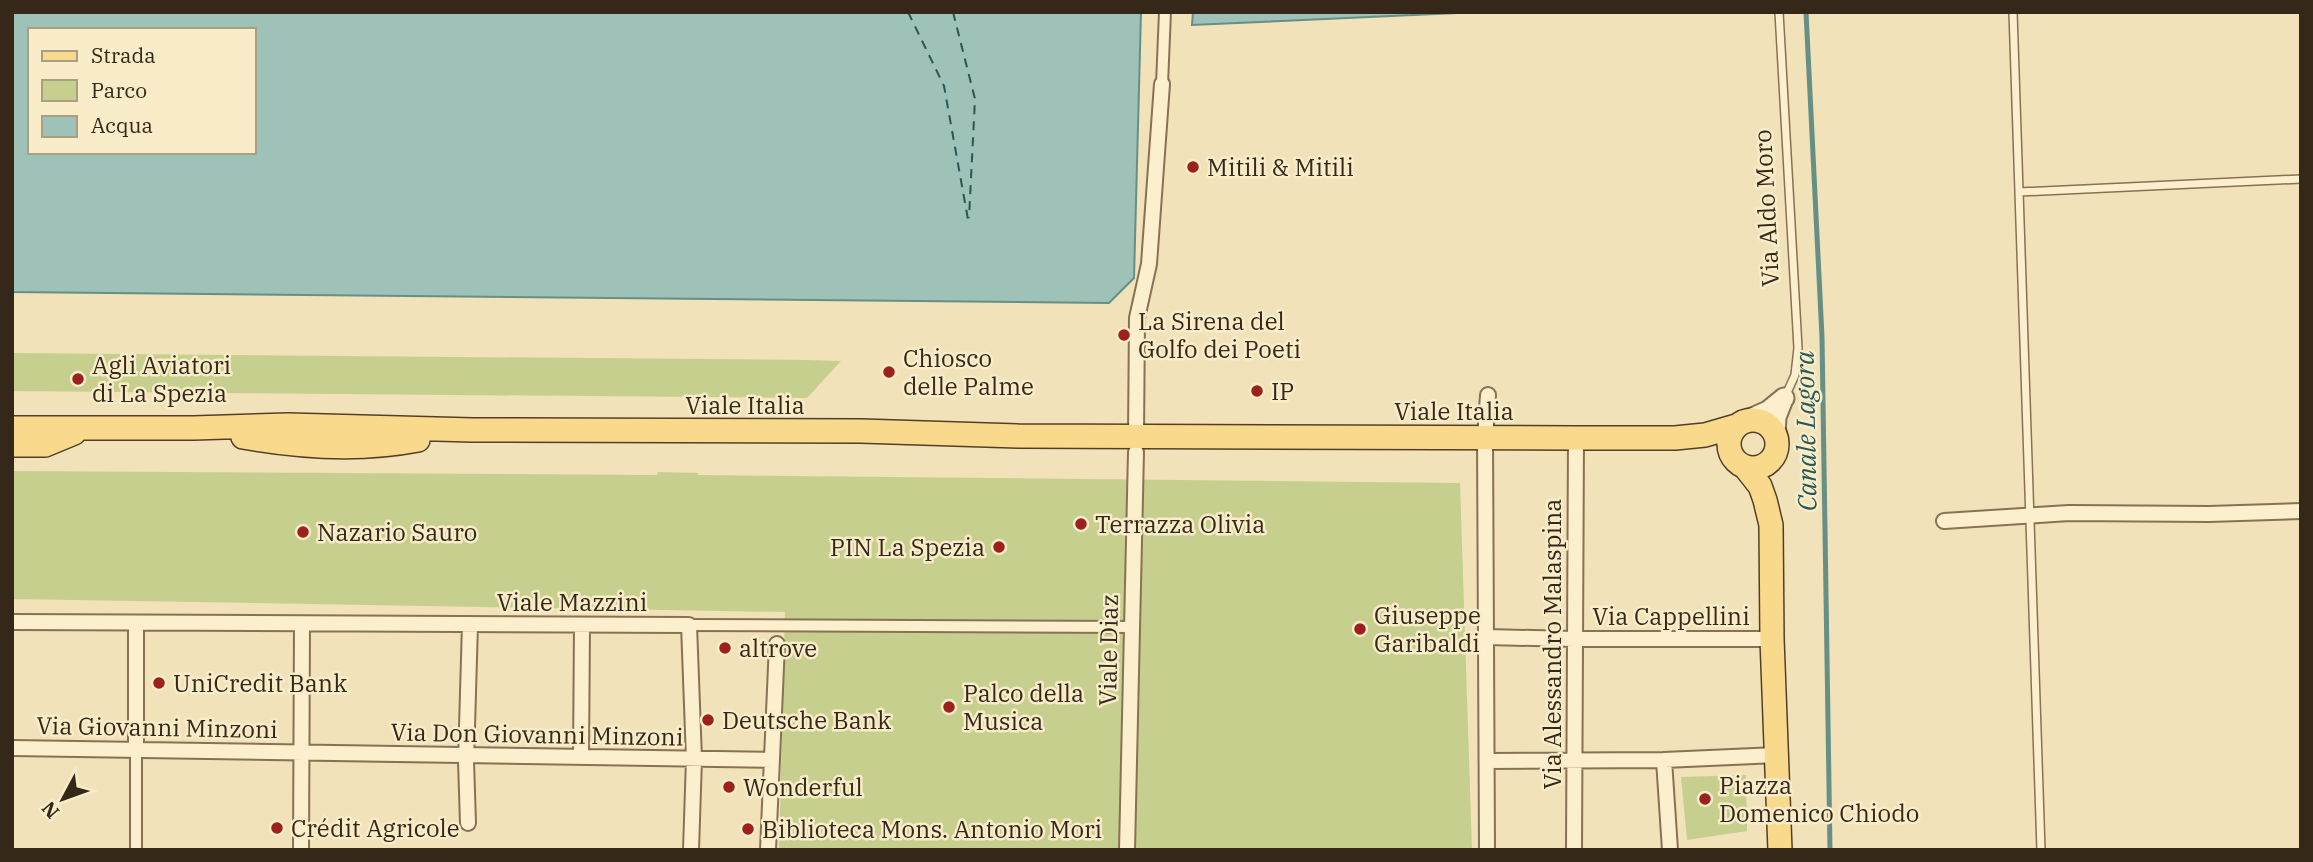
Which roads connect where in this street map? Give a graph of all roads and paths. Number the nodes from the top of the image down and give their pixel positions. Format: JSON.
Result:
{"nodes":[{"id":1,"x":1165,"y":12,"type":"edge"},
{"id":2,"x":1779,"y":12,"type":"edge"},
{"id":3,"x":2013,"y":12,"type":"edge"},
{"id":4,"x":1162,"y":84,"type":"joint"},
{"id":5,"x":2301,"y":179,"type":"edge"},
{"id":6,"x":2019,"y":192,"type":"junction"},
{"id":7,"x":1488,"y":395,"type":"dead end"},
{"id":8,"x":1784,"y":398,"type":"junction"},
{"id":9,"x":1743,"y":423,"type":"junction"},
{"id":10,"x":12,"y":428,"type":"edge"},
{"id":11,"x":83,"y":429,"type":"junction"},
{"id":12,"x":1485,"y":438,"type":"junction"},
{"id":13,"x":1576,"y":438,"type":"junction"},
{"id":14,"x":1675,"y":438,"type":"junction"},
{"id":15,"x":1136,"y":444,"type":"junction"},
{"id":16,"x":12,"y":445,"type":"edge"},
{"id":17,"x":1775,"y":445,"type":"junction"},
{"id":18,"x":1738,"y":461,"type":"junction"},
{"id":19,"x":2301,"y":511,"type":"edge"},
{"id":20,"x":2030,"y":516,"type":"junction"},
{"id":21,"x":1944,"y":521,"type":"dead end"},
{"id":22,"x":1771,"y":525,"type":"junction"},
{"id":23,"x":12,"y":622,"type":"edge"},
{"id":24,"x":136,"y":623,"type":"junction"},
{"id":25,"x":302,"y":624,"type":"junction"},
{"id":26,"x":470,"y":624,"type":"junction"},
{"id":27,"x":582,"y":625,"type":"junction"},
{"id":28,"x":689,"y":625,"type":"junction"},
{"id":29,"x":778,"y":626,"type":"junction"},
{"id":30,"x":1132,"y":627,"type":"junction"},
{"id":31,"x":1486,"y":637,"type":"junction"},
{"id":32,"x":1574,"y":639,"type":"junction"},
{"id":33,"x":1772,"y":639,"type":"junction"},
{"id":34,"x":777,"y":644,"type":"joint"},
{"id":35,"x":12,"y":748,"type":"edge"},
{"id":36,"x":136,"y":750,"type":"junction"},
{"id":37,"x":301,"y":752,"type":"junction"},
{"id":38,"x":467,"y":755,"type":"junction"},
{"id":39,"x":1777,"y":755,"type":"junction"},
{"id":40,"x":580,"y":757,"type":"junction"},
{"id":41,"x":694,"y":759,"type":"junction"},
{"id":42,"x":772,"y":760,"type":"junction"},
{"id":43,"x":1574,"y":760,"type":"junction"},
{"id":44,"x":1664,"y":760,"type":"junction"},
{"id":45,"x":1487,"y":761,"type":"junction"},
{"id":46,"x":468,"y":824,"type":"dead end"},
{"id":47,"x":136,"y":850,"type":"edge"},
{"id":48,"x":301,"y":850,"type":"edge"},
{"id":49,"x":691,"y":850,"type":"edge"},
{"id":50,"x":768,"y":850,"type":"edge"},
{"id":51,"x":1127,"y":850,"type":"edge"},
{"id":52,"x":1488,"y":850,"type":"edge"},
{"id":53,"x":1574,"y":850,"type":"edge"},
{"id":54,"x":1670,"y":850,"type":"edge"},
{"id":55,"x":1780,"y":850,"type":"edge"},
{"id":56,"x":2041,"y":850,"type":"edge"}],
"edges":[{"from":1,"to":4,"type":"street"},
{"from":2,"to":8,"type":"lane","name":"Via Aldo Moro"},
{"from":3,"to":6,"type":"lane"},
{"from":4,"to":15,"type":"street","name":"Viale Diaz"},
{"from":5,"to":6,"type":"lane"},
{"from":6,"to":20,"type":"lane"},
{"from":7,"to":12,"type":"street"},
{"from":8,"to":9,"type":"street"},
{"from":8,"to":17,"type":"street","name":"Via Aldo Moro"},
{"from":9,"to":14,"type":"main road","name":"Viale Italia"},
{"from":9,"to":17,"type":"main road"},
{"from":9,"to":18,"type":"main road"},
{"from":10,"to":11,"type":"main road","name":"Viale Italia"},
{"from":11,"to":15,"type":"main road","name":"Viale Italia"},
{"from":11,"to":16,"type":"main road","name":"Viale Italia"},
{"from":12,"to":13,"type":"main road","name":"Viale Italia"},
{"from":12,"to":15,"type":"main road","name":"Viale Italia"},
{"from":12,"to":31,"type":"street"},
{"from":13,"to":14,"type":"main road","name":"Viale Italia"},
{"from":13,"to":32,"type":"street","name":"Via Alessandro Malaspina"},
{"from":14,"to":18,"type":"main road","name":"Viale Italia"},
{"from":15,"to":30,"type":"street","name":"Viale Diaz"},
{"from":17,"to":18,"type":"main road"},
{"from":17,"to":22,"type":"main road"},
{"from":18,"to":22,"type":"main road"},
{"from":19,"to":20,"type":"street"},
{"from":20,"to":21,"type":"street"},
{"from":20,"to":56,"type":"lane"},
{"from":22,"to":33,"type":"main road"},
{"from":23,"to":24,"type":"street","name":"Viale Mazzini"},
{"from":24,"to":25,"type":"street","name":"Viale Mazzini"},
{"from":24,"to":36,"type":"street"},
{"from":25,"to":26,"type":"street","name":"Viale Mazzini"},
{"from":25,"to":37,"type":"street"},
{"from":26,"to":27,"type":"street","name":"Viale Mazzini"},
{"from":26,"to":38,"type":"street"},
{"from":27,"to":28,"type":"street","name":"Viale Mazzini"},
{"from":27,"to":40,"type":"street"},
{"from":28,"to":29,"type":"street","name":"Viale Mazzini"},
{"from":28,"to":41,"type":"street"},
{"from":29,"to":30,"type":"street","name":"Viale Mazzini"},
{"from":29,"to":34,"type":"street"},
{"from":30,"to":51,"type":"street","name":"Viale Diaz"},
{"from":31,"to":32,"type":"street","name":"Via Cappellini"},
{"from":31,"to":45,"type":"street"},
{"from":32,"to":33,"type":"street","name":"Via Cappellini"},
{"from":32,"to":43,"type":"street","name":"Via Alessandro Malaspina"},
{"from":33,"to":39,"type":"main road"},
{"from":34,"to":42,"type":"street"},
{"from":35,"to":36,"type":"street","name":"Via Giovanni Minzoni"},
{"from":36,"to":37,"type":"street","name":"Via Giovanni Minzoni"},
{"from":36,"to":47,"type":"street"},
{"from":37,"to":38,"type":"street","name":"Via Don Giovanni Minzoni"},
{"from":37,"to":48,"type":"street"},
{"from":38,"to":40,"type":"street","name":"Via Don Giovanni Minzoni"},
{"from":38,"to":46,"type":"street"},
{"from":39,"to":44,"type":"street"},
{"from":39,"to":55,"type":"main road"},
{"from":40,"to":41,"type":"street","name":"Via Don Giovanni Minzoni"},
{"from":41,"to":42,"type":"street","name":"Via Don Giovanni Minzoni"},
{"from":41,"to":49,"type":"street"},
{"from":42,"to":50,"type":"street"},
{"from":43,"to":44,"type":"street"},
{"from":43,"to":45,"type":"street"},
{"from":43,"to":53,"type":"street","name":"Via Alessandro Malaspina"},
{"from":44,"to":54,"type":"street"},
{"from":45,"to":52,"type":"street"}]}
